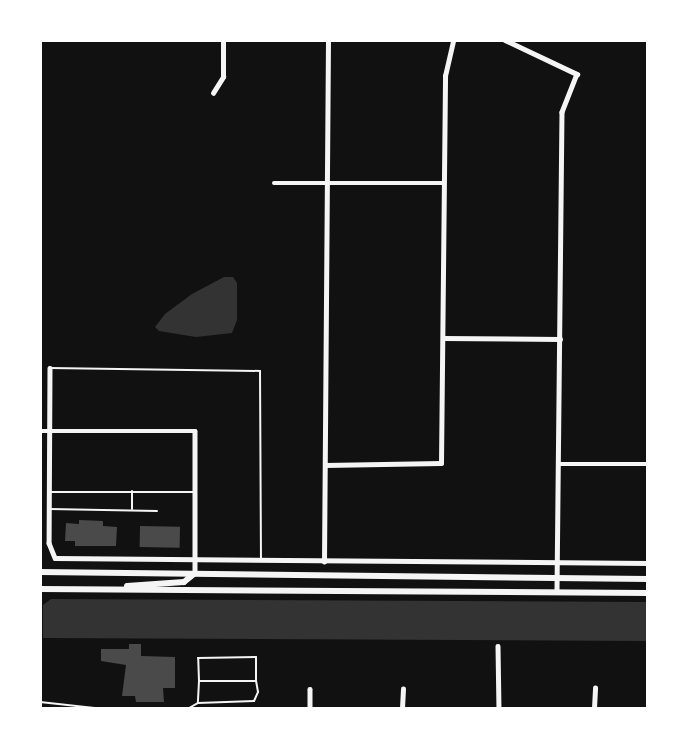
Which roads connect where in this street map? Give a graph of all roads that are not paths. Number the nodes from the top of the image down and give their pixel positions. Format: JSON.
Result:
{"nodes":[{"id":1,"x":223,"y":40,"type":"edge"},
{"id":2,"x":328,"y":40,"type":"edge"},
{"id":3,"x":453,"y":40,"type":"edge"},
{"id":4,"x":505,"y":40,"type":"edge"},
{"id":5,"x":213,"y":93,"type":"dead end"},
{"id":6,"x":274,"y":183,"type":"dead end"},
{"id":7,"x":326,"y":183,"type":"junction"},
{"id":8,"x":444,"y":183,"type":"junction"},
{"id":9,"x":443,"y":338,"type":"junction"},
{"id":10,"x":560,"y":339,"type":"junction"},
{"id":11,"x":50,"y":368,"type":"joint"},
{"id":12,"x":40,"y":431,"type":"edge"},
{"id":13,"x":50,"y":431,"type":"junction"},
{"id":14,"x":558,"y":464,"type":"junction"},
{"id":15,"x":648,"y":464,"type":"edge"},
{"id":16,"x":325,"y":465,"type":"junction"},
{"id":17,"x":132,"y":491,"type":"junction"},
{"id":18,"x":50,"y":492,"type":"junction"},
{"id":19,"x":195,"y":492,"type":"junction"},
{"id":20,"x":50,"y":509,"type":"junction"},
{"id":21,"x":132,"y":510,"type":"junction"},
{"id":22,"x":157,"y":510,"type":"dead end"},
{"id":23,"x":195,"y":560,"type":"junction"},
{"id":24,"x":261,"y":561,"type":"junction"},
{"id":25,"x":324,"y":562,"type":"junction"},
{"id":26,"x":557,"y":562,"type":"junction"},
{"id":27,"x":648,"y":563,"type":"edge"},
{"id":28,"x":40,"y":572,"type":"edge"},
{"id":29,"x":195,"y":573,"type":"junction"},
{"id":30,"x":557,"y":578,"type":"junction"},
{"id":31,"x":648,"y":579,"type":"edge"},
{"id":32,"x":40,"y":589,"type":"edge"},
{"id":33,"x":115,"y":589,"type":"junction"},
{"id":34,"x":557,"y":592,"type":"junction"},
{"id":35,"x":648,"y":593,"type":"edge"},
{"id":36,"x":498,"y":646,"type":"dead end"},
{"id":37,"x":199,"y":681,"type":"junction"},
{"id":38,"x":256,"y":681,"type":"junction"},
{"id":39,"x":595,"y":688,"type":"dead end"},
{"id":40,"x":310,"y":689,"type":"dead end"},
{"id":41,"x":403,"y":689,"type":"dead end"},
{"id":42,"x":40,"y":702,"type":"edge"},
{"id":43,"x":198,"y":703,"type":"junction"},
{"id":44,"x":94,"y":708,"type":"edge"},
{"id":45,"x":189,"y":708,"type":"edge"},
{"id":46,"x":310,"y":708,"type":"edge"},
{"id":47,"x":402,"y":708,"type":"edge"},
{"id":48,"x":499,"y":708,"type":"edge"},
{"id":49,"x":594,"y":708,"type":"edge"}],
"edges":[{"from":1,"to":5,"type":"street"},
{"from":2,"to":7,"type":"street"},
{"from":3,"to":8,"type":"street"},
{"from":4,"to":10,"type":"street"},
{"from":6,"to":7,"type":"street"},
{"from":7,"to":8,"type":"street"},
{"from":7,"to":16,"type":"street"},
{"from":8,"to":9,"type":"street"},
{"from":9,"to":10,"type":"street"},
{"from":9,"to":16,"type":"street"},
{"from":10,"to":14,"type":"street"},
{"from":11,"to":13,"type":"street"},
{"from":11,"to":24,"type":"lane"},
{"from":12,"to":13,"type":"street"},
{"from":13,"to":18,"type":"street"},
{"from":13,"to":19,"type":"street"},
{"from":14,"to":15,"type":"street"},
{"from":14,"to":26,"type":"street"},
{"from":16,"to":25,"type":"street"},
{"from":17,"to":18,"type":"lane"},
{"from":17,"to":19,"type":"lane"},
{"from":17,"to":21,"type":"lane"},
{"from":18,"to":20,"type":"street"},
{"from":19,"to":23,"type":"street"},
{"from":20,"to":21,"type":"lane"},
{"from":20,"to":23,"type":"street"},
{"from":21,"to":22,"type":"lane"},
{"from":23,"to":24,"type":"street"},
{"from":23,"to":29,"type":"street"},
{"from":24,"to":25,"type":"street"},
{"from":25,"to":26,"type":"street"},
{"from":26,"to":27,"type":"street"},
{"from":26,"to":30,"type":"street"},
{"from":28,"to":29,"type":"main road"},
{"from":29,"to":30,"type":"main road"},
{"from":29,"to":33,"type":"main road"},
{"from":30,"to":31,"type":"main road"},
{"from":30,"to":34,"type":"street"},
{"from":32,"to":33,"type":"main road"},
{"from":33,"to":34,"type":"main road"},
{"from":34,"to":35,"type":"main road"},
{"from":36,"to":48,"type":"street"},
{"from":37,"to":38,"type":"lane"},
{"from":37,"to":38,"type":"lane"},
{"from":37,"to":43,"type":"lane"},
{"from":38,"to":43,"type":"lane"},
{"from":39,"to":49,"type":"street"},
{"from":40,"to":46,"type":"street"},
{"from":41,"to":47,"type":"street"},
{"from":42,"to":44,"type":"lane"},
{"from":43,"to":45,"type":"lane"}]}
